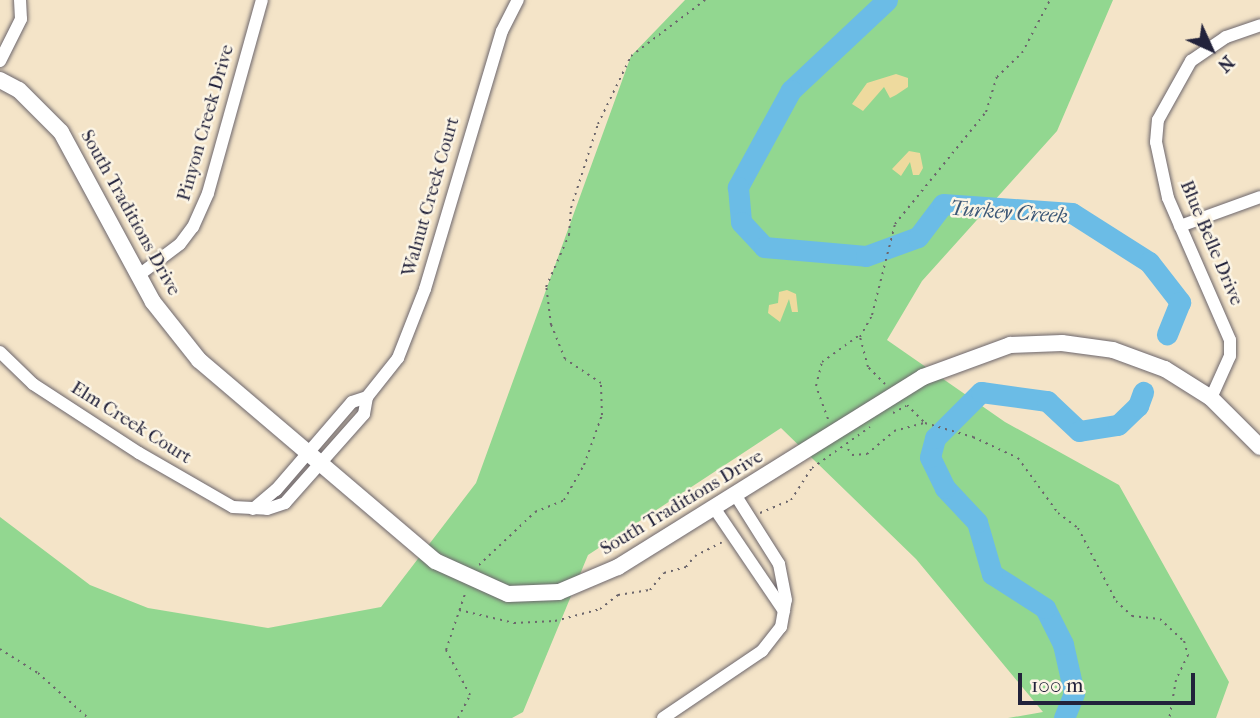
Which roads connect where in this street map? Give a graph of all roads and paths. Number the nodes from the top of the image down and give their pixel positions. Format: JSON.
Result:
{"nodes":[{"id":1,"x":20,"y":0,"type":"edge"},
{"id":2,"x":262,"y":0,"type":"edge"},
{"id":3,"x":517,"y":0,"type":"edge"},
{"id":4,"x":705,"y":0,"type":"edge"},
{"id":5,"x":1050,"y":0,"type":"edge"},
{"id":6,"x":1260,"y":24,"type":"edge"},
{"id":7,"x":0,"y":61,"type":"edge"},
{"id":8,"x":0,"y":80,"type":"edge"},
{"id":9,"x":1260,"y":197,"type":"edge"},
{"id":10,"x":1180,"y":226,"type":"junction"},
{"id":11,"x":139,"y":275,"type":"junction"},
{"id":12,"x":862,"y":333,"type":"junction"},
{"id":13,"x":0,"y":352,"type":"edge"},
{"id":14,"x":367,"y":397,"type":"junction"},
{"id":15,"x":1211,"y":398,"type":"junction"},
{"id":16,"x":902,"y":400,"type":"junction"},
{"id":17,"x":888,"y":416,"type":"dead end"},
{"id":18,"x":828,"y":420,"type":"dead end"},
{"id":19,"x":878,"y":421,"type":"dead end"},
{"id":20,"x":925,"y":423,"type":"junction"},
{"id":21,"x":1260,"y":447,"type":"edge"},
{"id":22,"x":848,"y":449,"type":"dead end"},
{"id":23,"x":307,"y":451,"type":"junction"},
{"id":24,"x":323,"y":465,"type":"junction"},
{"id":25,"x":736,"y":496,"type":"junction"},
{"id":26,"x":253,"y":509,"type":"junction"},
{"id":27,"x":715,"y":509,"type":"junction"},
{"id":28,"x":750,"y":518,"type":"junction"},
{"id":29,"x":732,"y":534,"type":"junction"},
{"id":30,"x":471,"y":580,"type":"junction"},
{"id":31,"x":458,"y":609,"type":"junction"},
{"id":32,"x":783,"y":611,"type":"junction"},
{"id":33,"x":0,"y":649,"type":"edge"},
{"id":34,"x":88,"y":718,"type":"edge"},
{"id":35,"x":458,"y":718,"type":"edge"},
{"id":36,"x":663,"y":718,"type":"edge"},
{"id":37,"x":1169,"y":718,"type":"edge"}],
"edges":[{"from":1,"to":7,"type":"street"},
{"from":2,"to":11,"type":"street","name":"Pinyon Creek Drive"},
{"from":3,"to":14,"type":"street","name":"Walnut Creek Court"},
{"from":4,"to":30,"type":"path"},
{"from":5,"to":12,"type":"path"},
{"from":6,"to":10,"type":"street","name":"Blue Belle Drive"},
{"from":8,"to":11,"type":"street","name":"South Traditions Drive"},
{"from":9,"to":10,"type":"street"},
{"from":10,"to":15,"type":"street","name":"Blue Belle Drive"},
{"from":11,"to":23,"type":"street","name":"South Traditions Drive"},
{"from":12,"to":16,"type":"path"},
{"from":12,"to":18,"type":"path"},
{"from":13,"to":26,"type":"street","name":"Elm Creek Court"},
{"from":14,"to":23,"type":"street","name":"Walnut Creek Court"},
{"from":14,"to":24,"type":"street","name":"Walnut Creek Court"},
{"from":15,"to":16,"type":"street","name":"South Traditions Drive"},
{"from":15,"to":21,"type":"street","name":"South Traditions Drive"},
{"from":16,"to":17,"type":"path"},
{"from":16,"to":20,"type":"path"},
{"from":16,"to":25,"type":"street","name":"South Traditions Drive"},
{"from":19,"to":28,"type":"path"},
{"from":20,"to":22,"type":"path"},
{"from":20,"to":37,"type":"path"},
{"from":23,"to":24,"type":"street","name":"South Traditions Drive"},
{"from":23,"to":26,"type":"street"},
{"from":24,"to":26,"type":"street","name":"Elm Creek Court"},
{"from":24,"to":30,"type":"street","name":"South Traditions Drive"},
{"from":25,"to":27,"type":"street","name":"South Traditions Drive"},
{"from":25,"to":28,"type":"street"},
{"from":27,"to":29,"type":"street"},
{"from":27,"to":30,"type":"street","name":"South Traditions Drive"},
{"from":28,"to":32,"type":"street"},
{"from":29,"to":31,"type":"path"},
{"from":29,"to":32,"type":"street"},
{"from":30,"to":31,"type":"path"},
{"from":31,"to":35,"type":"path"},
{"from":32,"to":36,"type":"street"},
{"from":33,"to":34,"type":"path"}]}
